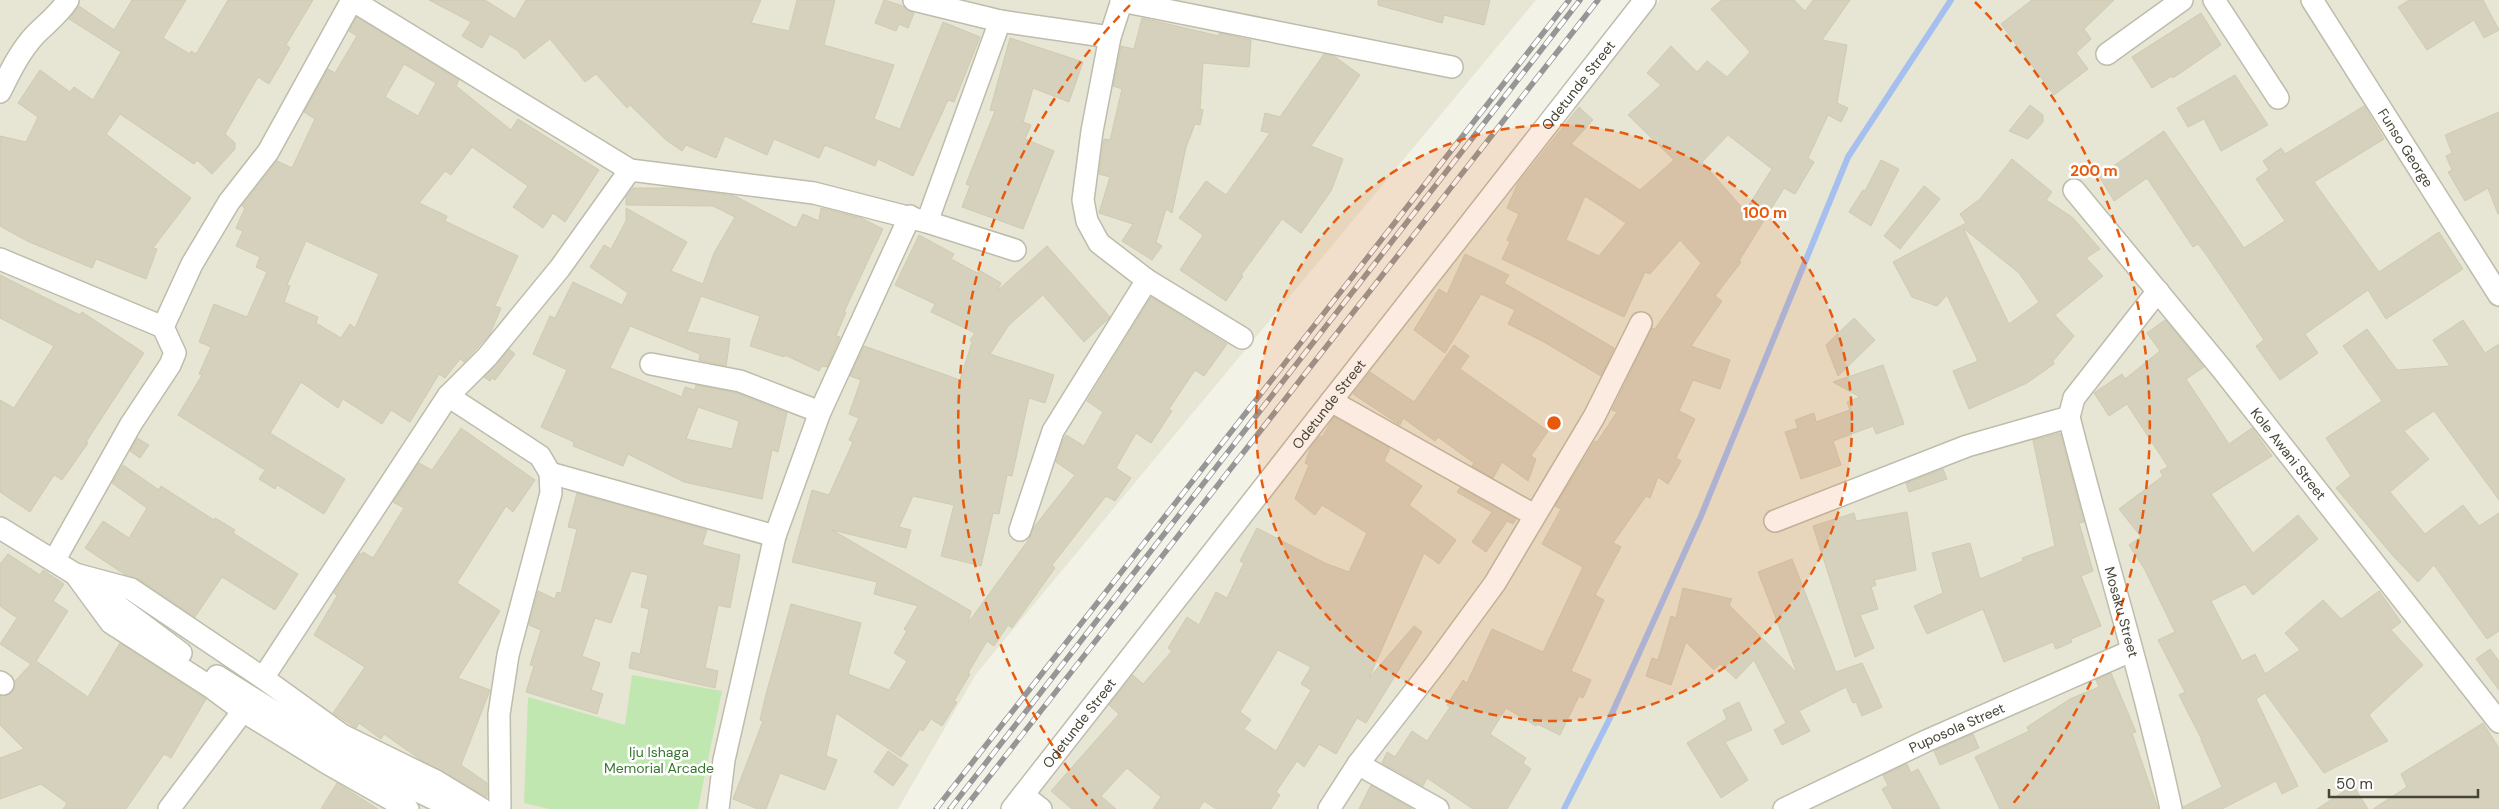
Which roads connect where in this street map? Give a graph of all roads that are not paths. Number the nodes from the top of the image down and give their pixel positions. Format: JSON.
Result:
{"nodes":[{"id":1,"x":68,"y":0,"type":"edge"},
{"id":2,"x":914,"y":0,"type":"edge"},
{"id":3,"x":1121,"y":0,"type":"edge"},
{"id":4,"x":1645,"y":0,"type":"edge"},
{"id":5,"x":2182,"y":0,"type":"edge"},
{"id":6,"x":2214,"y":0,"type":"edge"},
{"id":7,"x":2312,"y":0,"type":"edge"},
{"id":8,"x":1000,"y":21,"type":"junction"},
{"id":9,"x":1110,"y":38,"type":"junction"},
{"id":10,"x":2107,"y":54,"type":"dead end"},
{"id":11,"x":1452,"y":67,"type":"dead end"},
{"id":12,"x":0,"y":92,"type":"edge"},
{"id":13,"x":2278,"y":98,"type":"dead end"},
{"id":14,"x":630,"y":170,"type":"junction"},
{"id":15,"x":2074,"y":190,"type":"dead end"},
{"id":16,"x":918,"y":219,"type":"junction"},
{"id":17,"x":1015,"y":250,"type":"dead end"},
{"id":18,"x":0,"y":259,"type":"edge"},
{"id":19,"x":1147,"y":280,"type":"junction"},
{"id":20,"x":2158,"y":291,"type":"junction"},
{"id":21,"x":2499,"y":294,"type":"edge"},
{"id":22,"x":1641,"y":323,"type":"dead end"},
{"id":23,"x":162,"y":327,"type":"junction"},
{"id":24,"x":1242,"y":338,"type":"dead end"},
{"id":25,"x":651,"y":364,"type":"dead end"},
{"id":26,"x":448,"y":396,"type":"junction"},
{"id":27,"x":1331,"y":401,"type":"junction"},
{"id":28,"x":820,"y":412,"type":"junction"},
{"id":29,"x":2069,"y":417,"type":"junction"},
{"id":30,"x":550,"y":473,"type":"junction"},
{"id":31,"x":1534,"y":515,"type":"junction"},
{"id":32,"x":1775,"y":521,"type":"dead end"},
{"id":33,"x":0,"y":528,"type":"edge"},
{"id":34,"x":1020,"y":530,"type":"dead end"},
{"id":35,"x":775,"y":536,"type":"junction"},
{"id":36,"x":54,"y":561,"type":"junction"},
{"id":37,"x":75,"y":574,"type":"junction"},
{"id":38,"x":2131,"y":651,"type":"junction"},
{"id":39,"x":263,"y":678,"type":"junction"},
{"id":40,"x":243,"y":711,"type":"junction"},
{"id":41,"x":2499,"y":722,"type":"edge"},
{"id":42,"x":1358,"y":764,"type":"junction"},
{"id":43,"x":1017,"y":802,"type":"edge"},
{"id":44,"x":169,"y":809,"type":"edge"},
{"id":45,"x":408,"y":809,"type":"edge"},
{"id":46,"x":455,"y":809,"type":"edge"},
{"id":47,"x":482,"y":809,"type":"edge"},
{"id":48,"x":500,"y":809,"type":"edge"},
{"id":49,"x":718,"y":809,"type":"edge"},
{"id":50,"x":1041,"y":809,"type":"edge"},
{"id":51,"x":1329,"y":809,"type":"edge"},
{"id":52,"x":1438,"y":809,"type":"edge"},
{"id":53,"x":1784,"y":809,"type":"edge"},
{"id":54,"x":2171,"y":809,"type":"edge"}],
"edges":[{"from":1,"to":12,"type":"street"},
{"from":2,"to":8,"type":"street"},
{"from":3,"to":9,"type":"street"},
{"from":3,"to":11,"type":"street"},
{"from":4,"to":27,"type":"street","name":"Odetunde Street"},
{"from":5,"to":10,"type":"street"},
{"from":6,"to":13,"type":"street"},
{"from":7,"to":21,"type":"street","name":"Funso George"},
{"from":8,"to":9,"type":"street"},
{"from":8,"to":16,"type":"street"},
{"from":9,"to":19,"type":"street"},
{"from":14,"to":16,"type":"street"},
{"from":14,"to":23,"type":"street"},
{"from":14,"to":26,"type":"street"},
{"from":15,"to":20,"type":"street","name":"Kole Awani Street"},
{"from":16,"to":17,"type":"street"},
{"from":16,"to":28,"type":"street"},
{"from":18,"to":23,"type":"street"},
{"from":19,"to":24,"type":"street"},
{"from":19,"to":34,"type":"street"},
{"from":20,"to":29,"type":"street"},
{"from":20,"to":41,"type":"street","name":"Kole Awani Street"},
{"from":22,"to":31,"type":"street"},
{"from":23,"to":36,"type":"street"},
{"from":25,"to":28,"type":"street"},
{"from":26,"to":30,"type":"street"},
{"from":26,"to":39,"type":"street"},
{"from":27,"to":31,"type":"street"},
{"from":27,"to":43,"type":"street","name":"Odetunde Street"},
{"from":28,"to":35,"type":"street"},
{"from":29,"to":32,"type":"street"},
{"from":29,"to":38,"type":"street","name":"Mosaku Street"},
{"from":30,"to":35,"type":"street"},
{"from":30,"to":48,"type":"street"},
{"from":31,"to":42,"type":"street"},
{"from":33,"to":36,"type":"street"},
{"from":35,"to":49,"type":"street"},
{"from":36,"to":37,"type":"street"},
{"from":37,"to":39,"type":"street"},
{"from":37,"to":40,"type":"street"},
{"from":37,"to":46,"type":"street"},
{"from":38,"to":53,"type":"street","name":"Puposola Street"},
{"from":38,"to":54,"type":"street","name":"Mosaku Street"},
{"from":39,"to":47,"type":"street"},
{"from":40,"to":44,"type":"street"},
{"from":40,"to":45,"type":"street"},
{"from":42,"to":51,"type":"street"},
{"from":42,"to":52,"type":"street"},
{"from":43,"to":50,"type":"street"}]}
